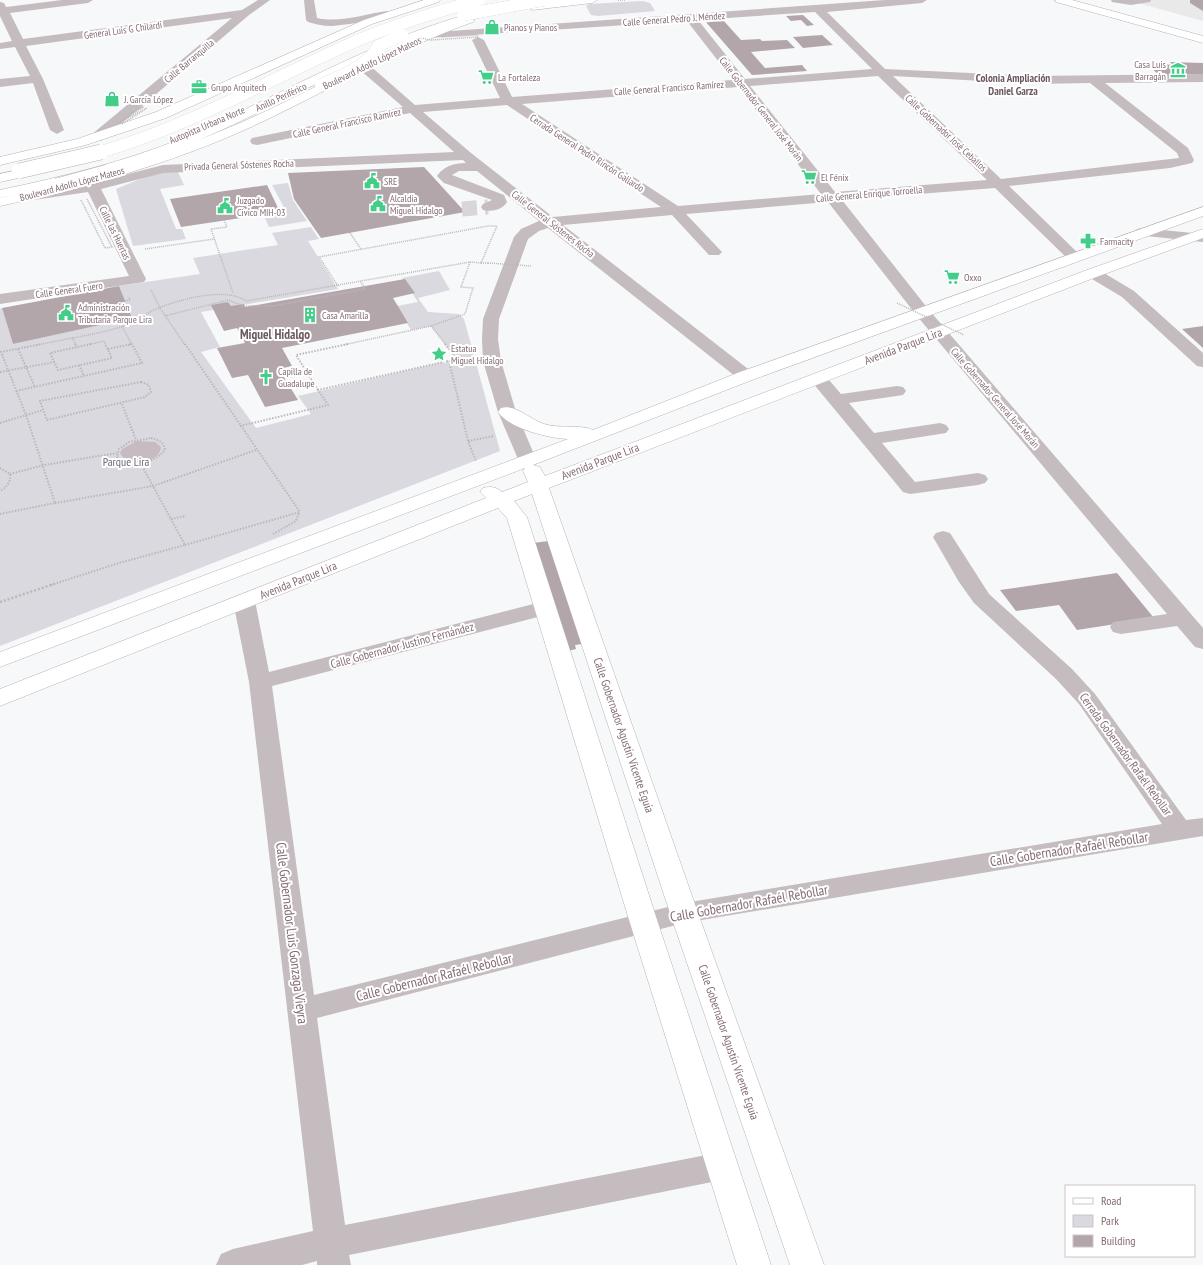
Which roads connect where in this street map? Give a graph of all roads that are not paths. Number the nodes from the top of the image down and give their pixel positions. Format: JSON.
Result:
{"nodes":[{"id":1,"x":88,"y":0,"type":"edge"},
{"id":2,"x":265,"y":0,"type":"edge"},
{"id":3,"x":309,"y":0,"type":"edge"},
{"id":4,"x":435,"y":0,"type":"edge"},
{"id":5,"x":479,"y":0,"type":"edge"},
{"id":6,"x":496,"y":0,"type":"edge"},
{"id":7,"x":544,"y":0,"type":"edge"},
{"id":8,"x":561,"y":0,"type":"edge"},
{"id":9,"x":592,"y":0,"type":"edge"},
{"id":10,"x":922,"y":0,"type":"edge"},
{"id":11,"x":1060,"y":0,"type":"edge"},
{"id":12,"x":1080,"y":0,"type":"edge"},
{"id":13,"x":1097,"y":0,"type":"edge"},
{"id":14,"x":1116,"y":0,"type":"edge"},
{"id":15,"x":1146,"y":0,"type":"edge"},
{"id":16,"x":1,"y":9,"type":"edge"},
{"id":17,"x":818,"y":9,"type":"junction"},
{"id":18,"x":245,"y":13,"type":"junction"},
{"id":19,"x":387,"y":14,"type":"junction"},
{"id":20,"x":690,"y":18,"type":"junction"},
{"id":21,"x":1168,"y":19,"type":"junction"},
{"id":22,"x":1182,"y":22,"type":"dead end"},
{"id":23,"x":1203,"y":29,"type":"edge"},
{"id":24,"x":1203,"y":33,"type":"edge"},
{"id":25,"x":426,"y":35,"type":"junction"},
{"id":26,"x":478,"y":40,"type":"dead end"},
{"id":27,"x":1203,"y":40,"type":"edge"},
{"id":28,"x":18,"y":44,"type":"junction"},
{"id":29,"x":0,"y":46,"type":"edge"},
{"id":30,"x":378,"y":46,"type":"junction"},
{"id":31,"x":364,"y":67,"type":"junction"},
{"id":32,"x":879,"y":72,"type":"junction"},
{"id":33,"x":1203,"y":78,"type":"edge"},
{"id":34,"x":37,"y":79,"type":"junction"},
{"id":35,"x":1094,"y":80,"type":"junction"},
{"id":36,"x":0,"y":83,"type":"edge"},
{"id":37,"x":740,"y":83,"type":"junction"},
{"id":38,"x":507,"y":100,"type":"junction"},
{"id":39,"x":412,"y":109,"type":"junction"},
{"id":40,"x":57,"y":130,"type":"dead end"},
{"id":41,"x":96,"y":138,"type":"junction"},
{"id":42,"x":257,"y":141,"type":"dead end"},
{"id":43,"x":466,"y":156,"type":"junction"},
{"id":44,"x":0,"y":161,"type":"edge"},
{"id":45,"x":481,"y":167,"type":"junction"},
{"id":46,"x":0,"y":174,"type":"edge"},
{"id":47,"x":0,"y":178,"type":"edge"},
{"id":48,"x":999,"y":183,"type":"junction"},
{"id":49,"x":0,"y":186,"type":"edge"},
{"id":50,"x":93,"y":188,"type":"junction"},
{"id":51,"x":0,"y":194,"type":"edge"},
{"id":52,"x":831,"y":197,"type":"junction"},
{"id":53,"x":0,"y":198,"type":"edge"},
{"id":54,"x":15,"y":199,"type":"junction"},
{"id":55,"x":0,"y":202,"type":"edge"},
{"id":56,"x":488,"y":207,"type":"tunnel mouth"},
{"id":57,"x":675,"y":210,"type":"junction"},
{"id":58,"x":1203,"y":211,"type":"edge"},
{"id":59,"x":551,"y":223,"type":"junction"},
{"id":60,"x":1142,"y":232,"type":"junction"},
{"id":61,"x":1199,"y":236,"type":"edge"},
{"id":62,"x":714,"y":252,"type":"dead end"},
{"id":63,"x":1074,"y":257,"type":"junction"},
{"id":64,"x":1093,"y":273,"type":"junction"},
{"id":65,"x":138,"y":279,"type":"joint"},
{"id":66,"x":0,"y":299,"type":"edge"},
{"id":67,"x":923,"y":313,"type":"junction"},
{"id":68,"x":940,"y":333,"type":"junction"},
{"id":69,"x":1203,"y":362,"type":"edge"},
{"id":70,"x":746,"y":376,"type":"junction"},
{"id":71,"x":818,"y":378,"type":"junction"},
{"id":72,"x":897,"y":391,"type":"dead end"},
{"id":73,"x":835,"y":400,"type":"junction"},
{"id":74,"x":507,"y":412,"type":"junction"},
{"id":75,"x":940,"y":429,"type":"dead end"},
{"id":76,"x":609,"y":430,"type":"junction"},
{"id":77,"x":868,"y":439,"type":"junction"},
{"id":78,"x":528,"y":460,"type":"junction"},
{"id":79,"x":476,"y":471,"type":"junction"},
{"id":80,"x":978,"y":479,"type":"dead end"},
{"id":81,"x":539,"y":485,"type":"junction"},
{"id":82,"x":500,"y":500,"type":"junction"},
{"id":83,"x":943,"y":537,"type":"dead end"},
{"id":84,"x":244,"y":601,"type":"junction"},
{"id":85,"x":545,"y":608,"type":"junction"},
{"id":86,"x":1183,"y":618,"type":"junction"},
{"id":87,"x":1121,"y":627,"type":"dead end"},
{"id":88,"x":1203,"y":642,"type":"edge"},
{"id":89,"x":0,"y":660,"type":"edge"},
{"id":90,"x":260,"y":682,"type":"junction"},
{"id":91,"x":0,"y":698,"type":"edge"},
{"id":92,"x":1192,"y":829,"type":"edge"},
{"id":93,"x":684,"y":913,"type":"junction"},
{"id":94,"x":644,"y":923,"type":"junction"},
{"id":95,"x":303,"y":1010,"type":"junction"},
{"id":96,"x":722,"y":1166,"type":"junction"},
{"id":97,"x":332,"y":1254,"type":"edge"},
{"id":98,"x":233,"y":1265,"type":"edge"},
{"id":99,"x":754,"y":1265,"type":"edge"},
{"id":100,"x":807,"y":1265,"type":"edge"}],
"edges":[{"from":1,"to":16,"type":"street"},
{"from":2,"to":18,"type":"street","name":"Calle Barranquilla"},
{"from":3,"to":19,"type":"street"},
{"from":4,"to":19,"type":"main road"},
{"from":5,"to":46,"type":"main road","name":"Autopista Urbana Norte","bridge":true},
{"from":6,"to":47,"type":"main road","name":"Anillo Periférico"},
{"from":7,"to":30,"type":"main road","name":"Autopista Urbana Norte","bridge":true},
{"from":8,"to":51,"type":"main road","name":"Anillo Periférico"},
{"from":9,"to":25,"type":"main road","name":"Boulevard Adolfo López Mateos"},
{"from":10,"to":17,"type":"street","name":"Calle General Pedro J. Méndez"},
{"from":11,"to":27,"type":"main road"},
{"from":12,"to":24,"type":"main road"},
{"from":13,"to":21,"type":"main road"},
{"from":14,"to":15,"type":"street"},
{"from":16,"to":28,"type":"street"},
{"from":17,"to":20,"type":"street","name":"Calle General Pedro J. Méndez"},
{"from":17,"to":32,"type":"street","name":"Calle Gobernador José Ceballos"},
{"from":18,"to":28,"type":"street","name":"General Luis G Chilardi"},
{"from":18,"to":41,"type":"street","name":"Calle Barranquilla"},
{"from":19,"to":41,"type":"main road"},
{"from":20,"to":25,"type":"street","name":"Calle General Pedro J. Méndez"},
{"from":20,"to":37,"type":"street","name":"Calle Gobernador General José Morán"},
{"from":21,"to":22,"type":"main road"},
{"from":21,"to":23,"type":"main road"},
{"from":25,"to":31,"type":"main road","name":"Boulevard Adolfo López Mateos"},
{"from":26,"to":38,"type":"street"},
{"from":28,"to":29,"type":"street","name":"General Luis G Chilardi"},
{"from":28,"to":34,"type":"street"},
{"from":30,"to":49,"type":"main road","name":"Autopista Urbana Norte"},
{"from":30,"to":53,"type":"main road","bridge":true},
{"from":31,"to":39,"type":"street","name":"Calle General Sóstenes Rocha"},
{"from":31,"to":54,"type":"main road","name":"Boulevard Adolfo López Mateos"},
{"from":32,"to":35,"type":"street","name":"Calle General Francisco Ramírez"},
{"from":32,"to":37,"type":"street","name":"Calle General Francisco Ramírez"},
{"from":32,"to":48,"type":"street","name":"Calle Gobernador José Ceballos"},
{"from":33,"to":35,"type":"street","name":"Calle General Francisco Ramírez"},
{"from":34,"to":36,"type":"street"},
{"from":34,"to":40,"type":"street"},
{"from":35,"to":48,"type":"street","name":"Calle General Enrique Torroella"},
{"from":37,"to":38,"type":"street","name":"Calle General Francisco Ramírez"},
{"from":37,"to":52,"type":"street","name":"Calle Gobernador General José Morán"},
{"from":38,"to":39,"type":"street","name":"Calle General Francisco Ramírez"},
{"from":38,"to":57,"type":"street","name":"Cerrada General Pedro Rincón Gallardo"},
{"from":39,"to":42,"type":"street","name":"Calle General Francisco Ramírez"},
{"from":39,"to":43,"type":"street","name":"Calle General Sóstenes Rocha"},
{"from":41,"to":44,"type":"main road"},
{"from":43,"to":45,"type":"street","name":"Calle General Sóstenes Rocha"},
{"from":43,"to":50,"type":"street","name":"Privada General Sóstenes Rocha"},
{"from":45,"to":56,"type":"street"},
{"from":45,"to":59,"type":"street","name":"Calle General Sóstenes Rocha"},
{"from":48,"to":52,"type":"street","name":"Calle General Enrique Torroella"},
{"from":48,"to":63,"type":"street","name":"Calle Gobernador José Ceballos"},
{"from":50,"to":54,"type":"street","name":"Privada General Sóstenes Rocha"},
{"from":50,"to":65,"type":"street","name":"Calle las Huertas"},
{"from":52,"to":57,"type":"street","name":"Calle General Enrique Torroella"},
{"from":52,"to":67,"type":"street","name":"Calle Gobernador General José Morán"},
{"from":54,"to":55,"type":"main road","name":"Boulevard Adolfo López Mateos"},
{"from":57,"to":59,"type":"street","name":"Calle General Enrique Torroella"},
{"from":57,"to":62,"type":"street","name":"Cerrada General Pedro Rincón Gallardo"},
{"from":58,"to":60,"type":"main road","name":"Avenida Parque Lira"},
{"from":59,"to":70,"type":"street","name":"Calle General Sóstenes Rocha"},
{"from":59,"to":74,"type":"street","name":"Calle Gobernador Agustín Vicente Eguía"},
{"from":60,"to":61,"type":"street"},
{"from":60,"to":63,"type":"main road","name":"Avenida Parque Lira"},
{"from":61,"to":64,"type":"main road","name":"Avenida Parque Lira"},
{"from":63,"to":67,"type":"main road","name":"Avenida Parque Lira"},
{"from":64,"to":68,"type":"main road","name":"Avenida Parque Lira"},
{"from":64,"to":69,"type":"street"},
{"from":65,"to":66,"type":"street","name":"Calle General Fuero"},
{"from":67,"to":68,"type":"street","name":"Calle Gobernador General José Morán"},
{"from":67,"to":70,"type":"main road","name":"Avenida Parque Lira"},
{"from":68,"to":71,"type":"main road","name":"Avenida Parque Lira"},
{"from":68,"to":86,"type":"street","name":"Calle Gobernador General José Morán"},
{"from":70,"to":76,"type":"main road","name":"Avenida Parque Lira"},
{"from":71,"to":73,"type":"street"},
{"from":71,"to":81,"type":"main road","name":"Avenida Parque Lira"},
{"from":72,"to":73,"type":"street"},
{"from":73,"to":77,"type":"street"},
{"from":74,"to":76,"type":"main road"},
{"from":74,"to":78,"type":"street","name":"Calle Gobernador Agustín Vicente Eguía"},
{"from":75,"to":77,"type":"street"},
{"from":76,"to":78,"type":"main road","name":"Avenida Parque Lira"},
{"from":77,"to":80,"type":"street"},
{"from":78,"to":79,"type":"main road","name":"Avenida Parque Lira"},
{"from":78,"to":81,"type":"main road","name":"Calle Gobernador Agustín Vicente Eguía"},
{"from":79,"to":82,"type":"main road"},
{"from":79,"to":89,"type":"main road","name":"Avenida Parque Lira"},
{"from":81,"to":82,"type":"main road","name":"Avenida Parque Lira"},
{"from":81,"to":93,"type":"main road","name":"Calle Gobernador Agustín Vicente Eguía"},
{"from":82,"to":84,"type":"main road","name":"Avenida Parque Lira"},
{"from":82,"to":85,"type":"main road"},
{"from":83,"to":92,"type":"street","name":"Cerrada Gobernador Rafaél Rebollar"},
{"from":84,"to":90,"type":"street","name":"Calle Gobernador Luis Gonzaga Vieyra"},
{"from":84,"to":91,"type":"main road","name":"Avenida Parque Lira"},
{"from":85,"to":90,"type":"street","name":"Calle Gobernador Justino Fernández"},
{"from":85,"to":94,"type":"main road"},
{"from":86,"to":87,"type":"street"},
{"from":86,"to":88,"type":"street","name":"Calle Gobernador General José Morán"},
{"from":90,"to":95,"type":"street","name":"Calle Gobernador Luis Gonzaga Vieyra"},
{"from":92,"to":93,"type":"street","name":"Calle Gobernador Rafaél Rebollar"},
{"from":93,"to":94,"type":"street","name":"Calle Gobernador Rafaél Rebollar"},
{"from":93,"to":100,"type":"main road","name":"Calle Gobernador Agustín Vicente Eguía"},
{"from":94,"to":95,"type":"street","name":"Calle Gobernador Rafaél Rebollar"},
{"from":94,"to":96,"type":"main road"},
{"from":95,"to":97,"type":"street","name":"Calle Gobernador Luis Gonzaga Vieyra"},
{"from":96,"to":97,"type":"street"},
{"from":96,"to":99,"type":"main road"},
{"from":97,"to":98,"type":"street"}]}
